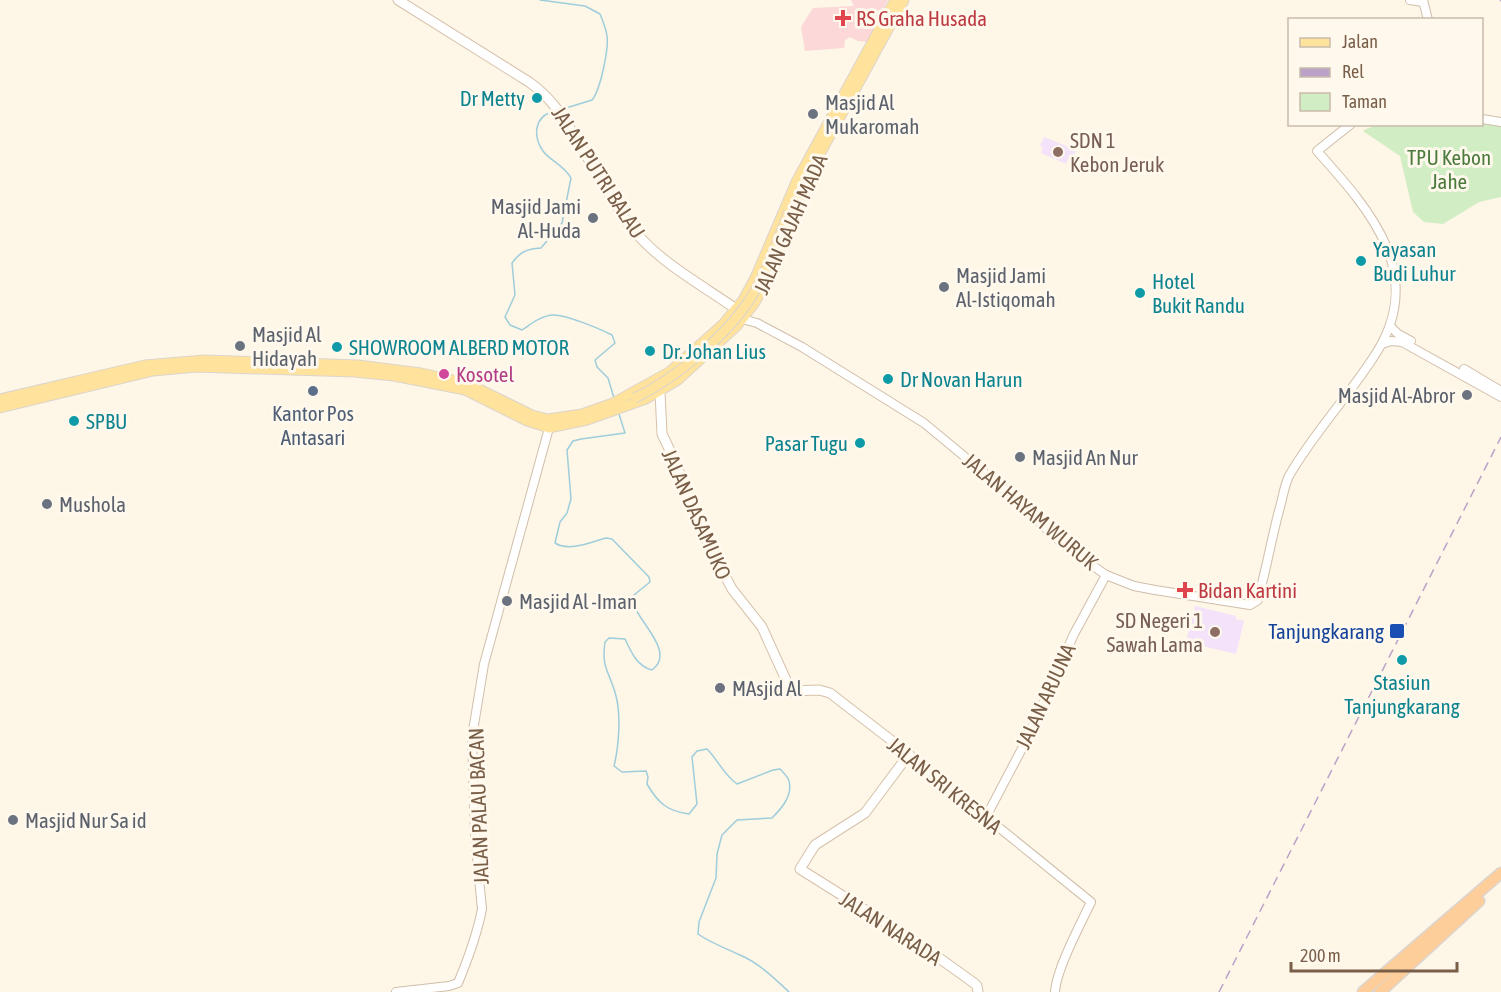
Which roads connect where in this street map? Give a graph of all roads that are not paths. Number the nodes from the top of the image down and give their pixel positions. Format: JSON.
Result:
{"nodes":[{"id":1,"x":398,"y":0,"type":"edge"},
{"id":2,"x":895,"y":0,"type":"edge"},
{"id":3,"x":903,"y":0,"type":"edge"},
{"id":4,"x":1410,"y":0,"type":"edge"},
{"id":5,"x":1423,"y":1,"type":"edge"},
{"id":6,"x":1427,"y":18,"type":"edge"},
{"id":7,"x":1483,"y":119,"type":"edge"},
{"id":8,"x":1501,"y":122,"type":"edge"},
{"id":9,"x":1350,"y":126,"type":"edge"},
{"id":10,"x":795,"y":197,"type":"junction"},
{"id":11,"x":755,"y":278,"type":"junction"},
{"id":12,"x":766,"y":284,"type":"junction"},
{"id":13,"x":747,"y":293,"type":"junction"},
{"id":14,"x":756,"y":301,"type":"junction"},
{"id":15,"x":736,"y":309,"type":"junction"},
{"id":16,"x":742,"y":320,"type":"junction"},
{"id":17,"x":758,"y":323,"type":"junction"},
{"id":18,"x":1390,"y":326,"type":"junction"},
{"id":19,"x":705,"y":340,"type":"junction"},
{"id":20,"x":1382,"y":344,"type":"junction"},
{"id":21,"x":695,"y":348,"type":"junction"},
{"id":22,"x":714,"y":348,"type":"junction"},
{"id":23,"x":703,"y":358,"type":"junction"},
{"id":24,"x":1501,"y":391,"type":"edge"},
{"id":25,"x":660,"y":392,"type":"junction"},
{"id":26,"x":1501,"y":397,"type":"edge"},
{"id":27,"x":0,"y":399,"type":"edge"},
{"id":28,"x":624,"y":402,"type":"junction"},
{"id":29,"x":0,"y":408,"type":"edge"},
{"id":30,"x":549,"y":428,"type":"junction"},
{"id":31,"x":1106,"y":575,"type":"junction"},
{"id":32,"x":790,"y":691,"type":"joint"},
{"id":33,"x":909,"y":754,"type":"junction"},
{"id":34,"x":986,"y":817,"type":"junction"},
{"id":35,"x":1501,"y":873,"type":"edge"},
{"id":36,"x":1501,"y":881,"type":"edge"},
{"id":37,"x":396,"y":992,"type":"edge"},
{"id":38,"x":978,"y":992,"type":"edge"},
{"id":39,"x":1055,"y":992,"type":"edge"},
{"id":40,"x":1363,"y":992,"type":"edge"},
{"id":41,"x":1380,"y":992,"type":"edge"}],
"edges":[{"from":1,"to":15,"type":"main road","name":"JALAN PUTRI BALAU"},
{"from":2,"to":10,"type":"main road","name":"JALAN GAJAH MADA"},
{"from":3,"to":10,"type":"main road","name":"JALAN GAJAH MADA"},
{"from":4,"to":5,"type":"street"},
{"from":5,"to":6,"type":"street"},
{"from":7,"to":8,"type":"street"},
{"from":9,"to":18,"type":"street","name":"JALAN HAYAM WURUK"},
{"from":10,"to":11,"type":"main road","name":"JALAN GAJAH MADA"},
{"from":10,"to":12,"type":"main road","name":"JALAN GAJAH MADA"},
{"from":10,"to":28,"type":"main road","bridge":true},
{"from":11,"to":12,"type":"main road"},
{"from":11,"to":13,"type":"main road","name":"JALAN GAJAH MADA"},
{"from":12,"to":14,"type":"main road","name":"JALAN GAJAH MADA"},
{"from":13,"to":14,"type":"main road"},
{"from":13,"to":15,"type":"main road","name":"JALAN GAJAH MADA"},
{"from":14,"to":16,"type":"main road","name":"JALAN GAJAH MADA"},
{"from":14,"to":17,"type":"street"},
{"from":15,"to":19,"type":"main road","name":"JALAN GAJAH MADA"},
{"from":16,"to":17,"type":"street","name":"JALAN HAYAM WURUK"},
{"from":16,"to":22,"type":"main road","name":"JALAN GAJAH MADA"},
{"from":17,"to":31,"type":"street","name":"JALAN HAYAM WURUK"},
{"from":18,"to":20,"type":"street","name":"JALAN HAYAM WURUK"},
{"from":18,"to":24,"type":"street"},
{"from":19,"to":21,"type":"main road","name":"JALAN GAJAH MADA"},
{"from":19,"to":22,"type":"main road"},
{"from":20,"to":26,"type":"street"},
{"from":20,"to":31,"type":"street","name":"JALAN HAYAM WURUK"},
{"from":21,"to":23,"type":"main road"},
{"from":21,"to":28,"type":"main road","name":"JALAN GAJAH MADA"},
{"from":22,"to":23,"type":"main road","name":"JALAN GAJAH MADA"},
{"from":23,"to":25,"type":"main road","name":"JALAN GAJAH MADA"},
{"from":25,"to":28,"type":"main road","name":"JALAN GAJAH MADA"},
{"from":25,"to":32,"type":"main road","name":"JALAN DASAMUKO"},
{"from":27,"to":28,"type":"main road"},
{"from":28,"to":30,"type":"main road"},
{"from":29,"to":30,"type":"main road"},
{"from":30,"to":37,"type":"street","name":"JALAN PALAU BACAN"},
{"from":31,"to":34,"type":"street","name":"JALAN ARJUNA"},
{"from":32,"to":33,"type":"main road","name":"JALAN SRI KRESNA"},
{"from":33,"to":34,"type":"street","name":"JALAN SRI KRESNA"},
{"from":33,"to":38,"type":"main road","name":"JALAN NARADA"},
{"from":34,"to":39,"type":"street","name":"JALAN SRI KRESNA"},
{"from":35,"to":40,"type":"highway"},
{"from":36,"to":41,"type":"highway"}]}
